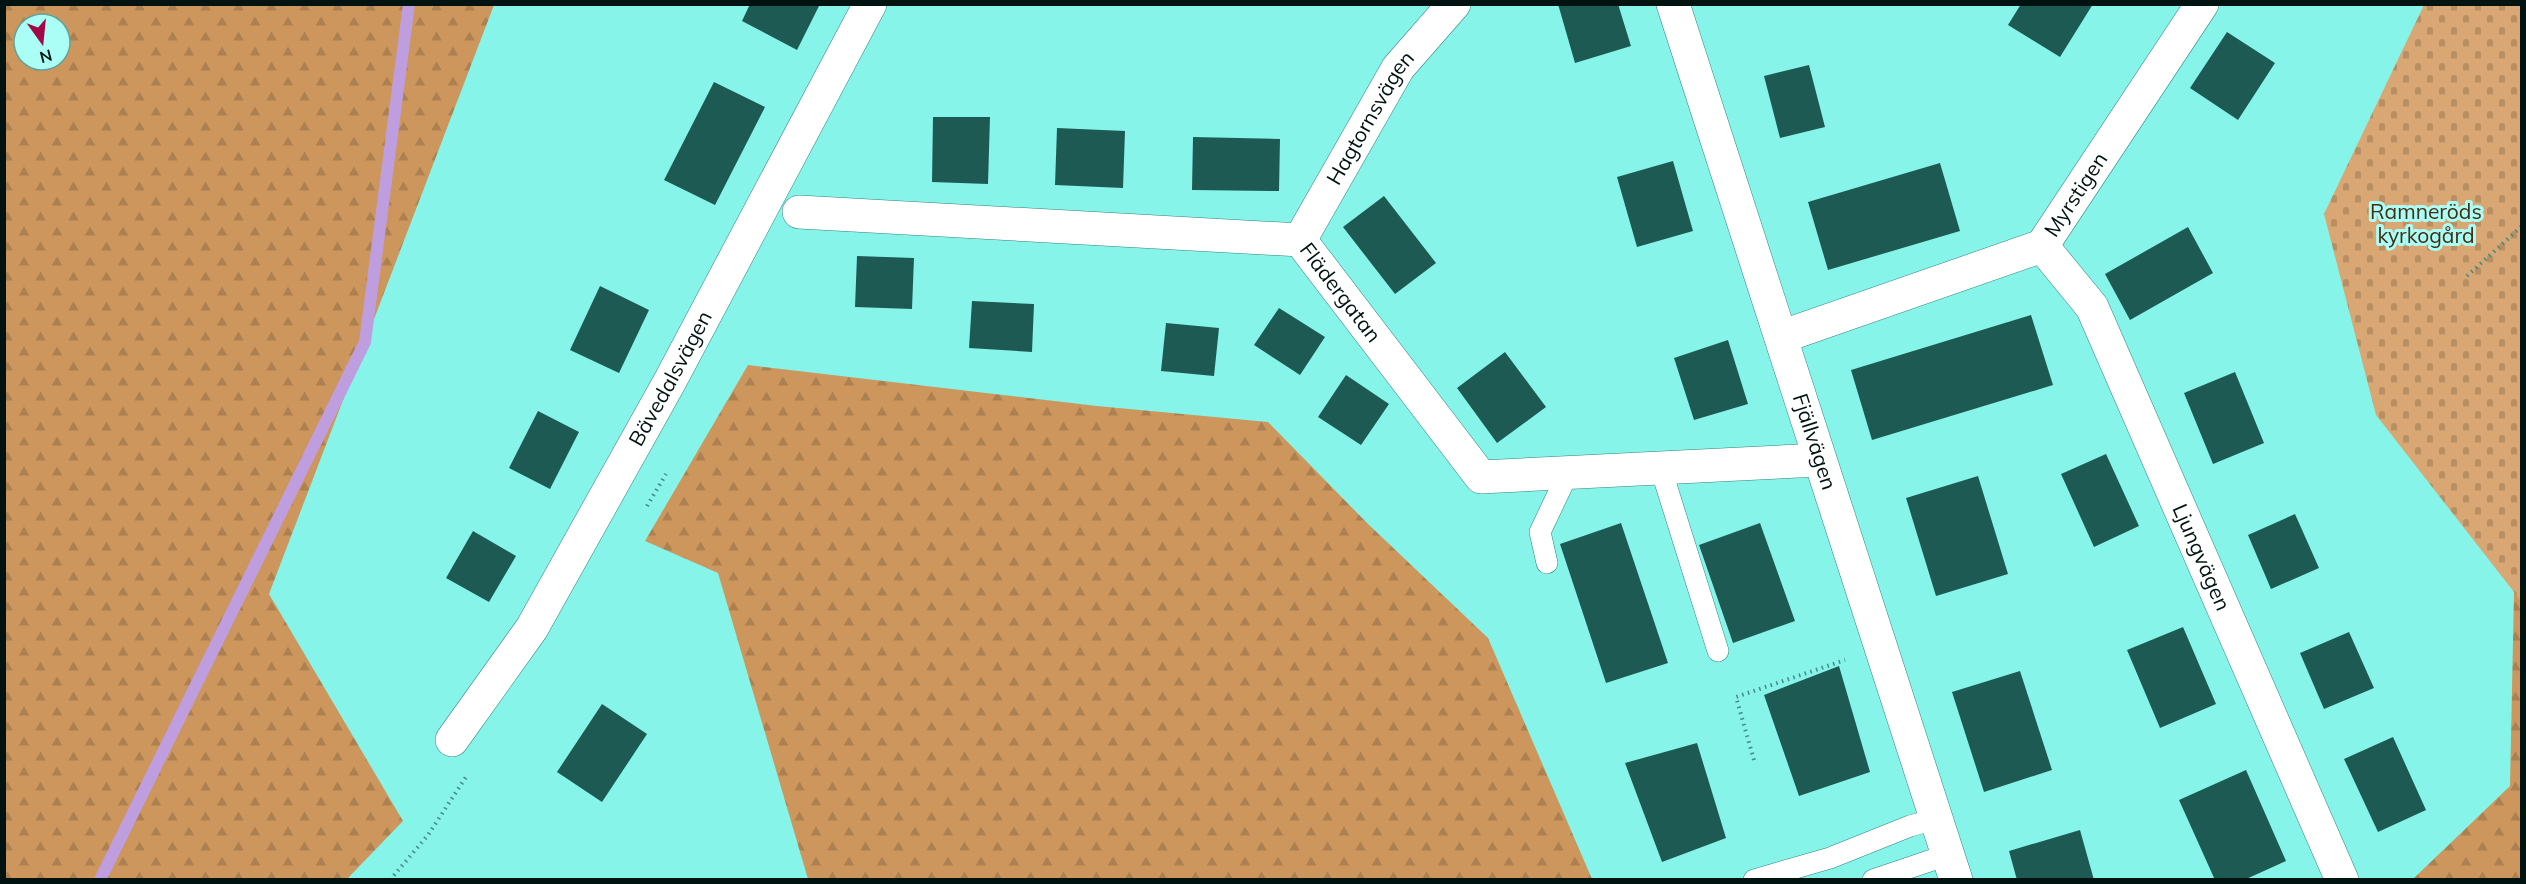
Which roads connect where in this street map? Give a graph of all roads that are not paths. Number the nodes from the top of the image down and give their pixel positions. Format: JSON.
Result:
{"nodes":[{"id":1,"x":870,"y":4,"type":"edge"},
{"id":2,"x":1454,"y":4,"type":"edge"},
{"id":3,"x":1673,"y":4,"type":"edge"},
{"id":4,"x":2202,"y":4,"type":"edge"},
{"id":5,"x":799,"y":212,"type":"dead end"},
{"id":6,"x":1300,"y":240,"type":"junction"},
{"id":7,"x":2042,"y":246,"type":"junction"},
{"id":8,"x":1781,"y":337,"type":"junction"},
{"id":9,"x":1818,"y":460,"type":"junction"},
{"id":10,"x":1661,"y":469,"type":"junction"},
{"id":11,"x":1568,"y":473,"type":"junction"},
{"id":12,"x":1547,"y":563,"type":"dead end"},
{"id":13,"x":1718,"y":651,"type":"dead end"},
{"id":14,"x":452,"y":740,"type":"dead end"},
{"id":15,"x":1936,"y":819,"type":"junction"},
{"id":16,"x":1952,"y":867,"type":"edge"},
{"id":17,"x":1754,"y":879,"type":"edge"},
{"id":18,"x":1873,"y":879,"type":"edge"},
{"id":19,"x":2342,"y":879,"type":"edge"}],
"edges":[{"from":1,"to":14,"type":"street","name":"Bävedalsvägen"},
{"from":2,"to":6,"type":"street","name":"Hagtornsvägen"},
{"from":3,"to":8,"type":"street","name":"Fjällvägen"},
{"from":4,"to":7,"type":"street","name":"Myrstigen"},
{"from":5,"to":6,"type":"street","name":"Flädergatan"},
{"from":6,"to":11,"type":"street","name":"Flädergatan"},
{"from":7,"to":8,"type":"street","name":"Myrstigen"},
{"from":7,"to":19,"type":"street","name":"Ljungvägen"},
{"from":8,"to":9,"type":"street","name":"Fjällvägen"},
{"from":9,"to":10,"type":"street","name":"Flädergatan"},
{"from":9,"to":15,"type":"street","name":"Fjällvägen"},
{"from":10,"to":11,"type":"street","name":"Flädergatan"},
{"from":10,"to":13,"type":"lane"},
{"from":11,"to":12,"type":"lane"},
{"from":15,"to":16,"type":"street","name":"Fjällvägen"},
{"from":15,"to":17,"type":"lane"},
{"from":16,"to":18,"type":"lane"}]}
